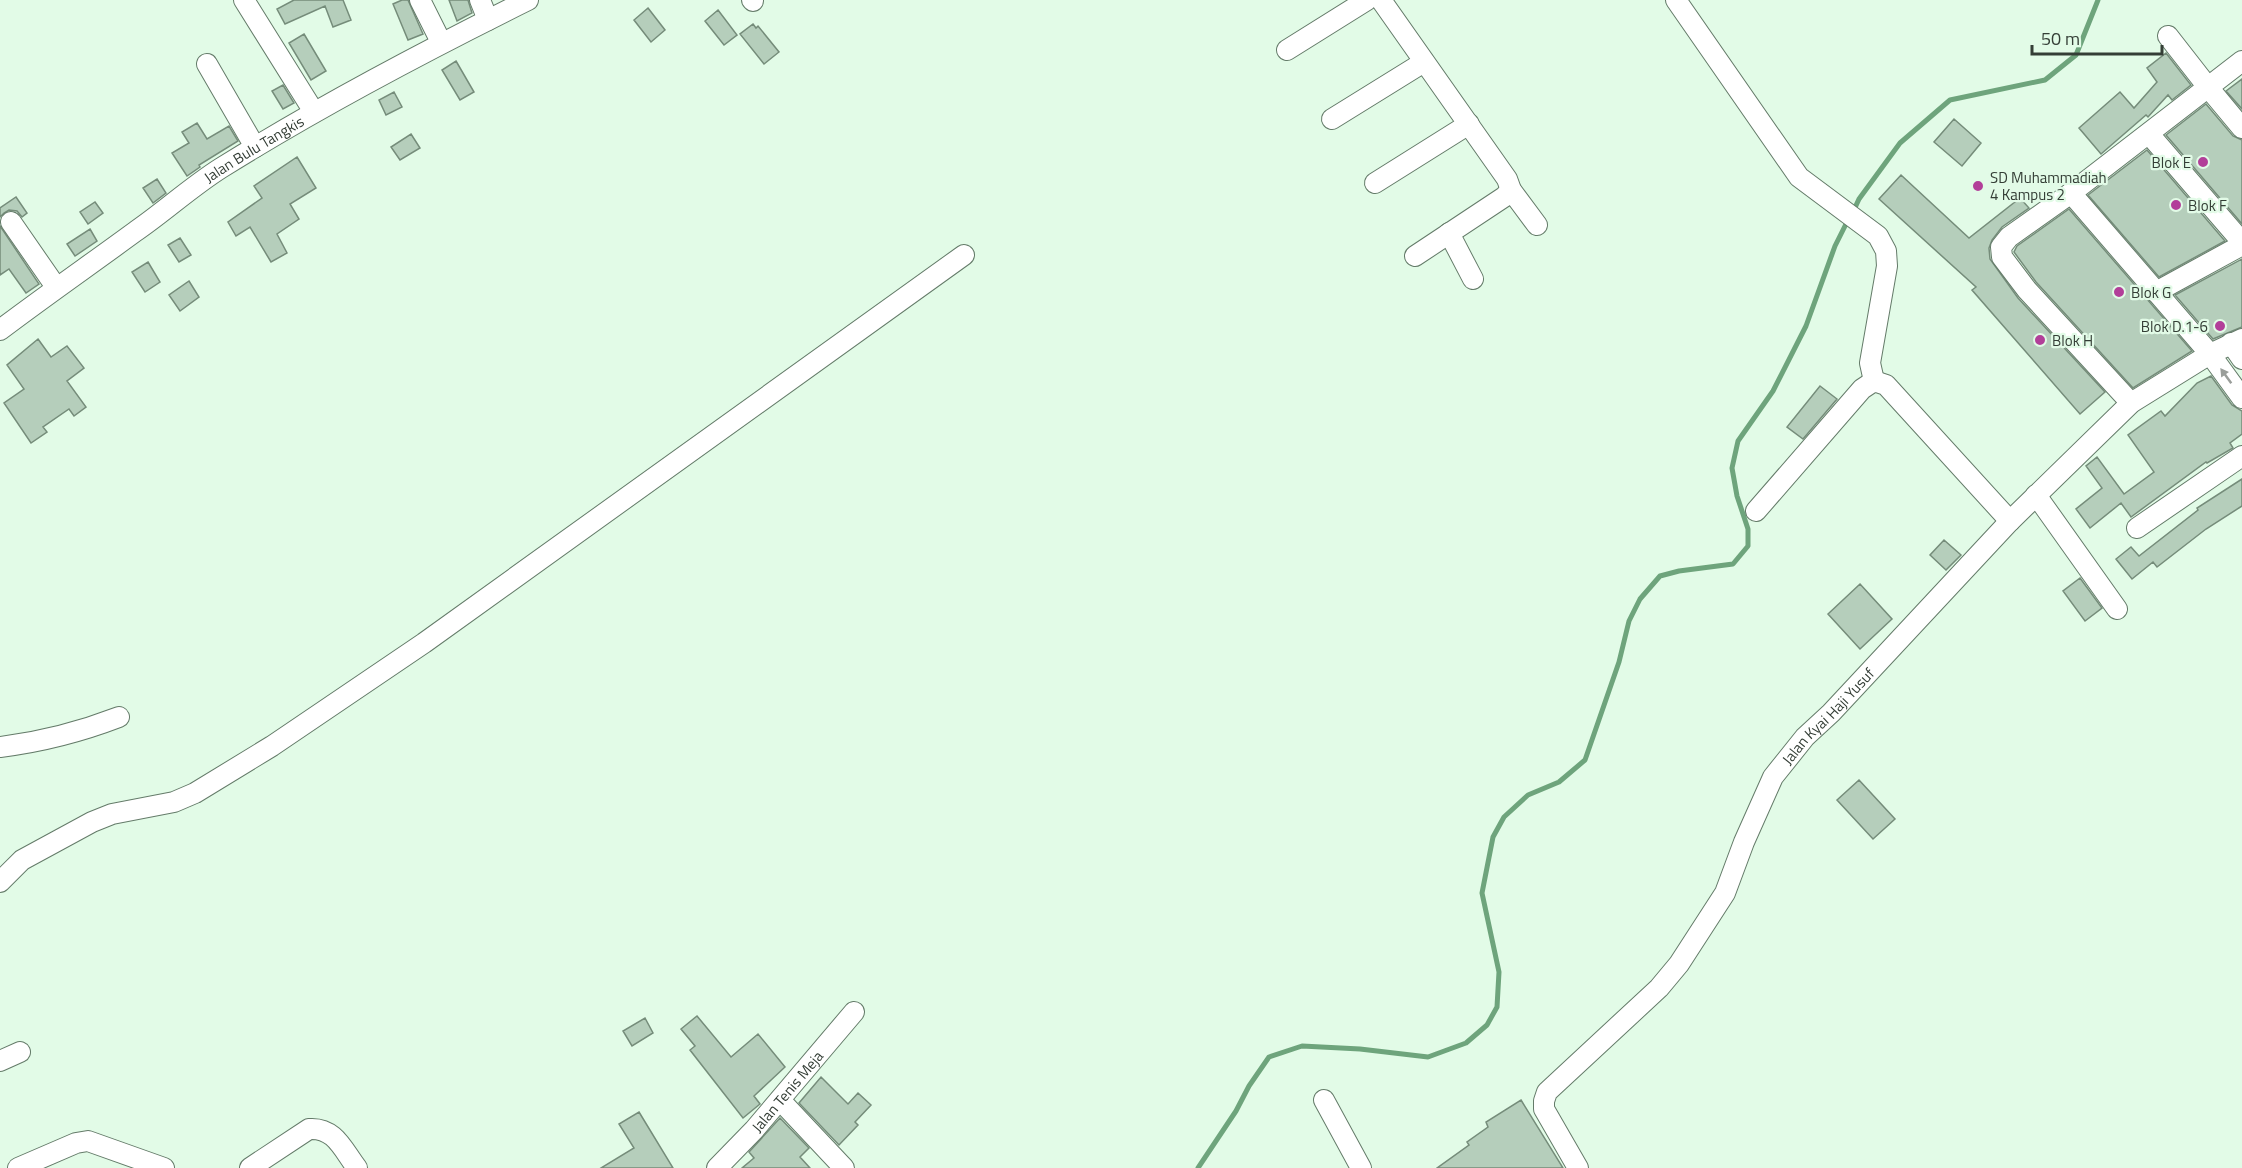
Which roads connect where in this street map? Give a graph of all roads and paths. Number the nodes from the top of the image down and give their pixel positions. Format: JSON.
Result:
{"nodes":[{"id":1,"x":244,"y":0,"type":"edge"},
{"id":2,"x":420,"y":0,"type":"edge"},
{"id":3,"x":480,"y":0,"type":"edge"},
{"id":4,"x":528,"y":0,"type":"edge"},
{"id":5,"x":1368,"y":0,"type":"edge"},
{"id":6,"x":1381,"y":0,"type":"edge"},
{"id":7,"x":1676,"y":0,"type":"edge"},
{"id":8,"x":488,"y":20,"type":"junction"},
{"id":9,"x":2168,"y":36,"type":"dead end"},
{"id":10,"x":441,"y":42,"type":"junction"},
{"id":11,"x":1287,"y":50,"type":"dead end"},
{"id":12,"x":2242,"y":61,"type":"edge"},
{"id":13,"x":1424,"y":62,"type":"junction"},
{"id":14,"x":207,"y":63,"type":"dead end"},
{"id":15,"x":2207,"y":86,"type":"junction"},
{"id":16,"x":314,"y":112,"type":"junction"},
{"id":17,"x":1332,"y":119,"type":"dead end"},
{"id":18,"x":1469,"y":124,"type":"junction"},
{"id":19,"x":2242,"y":128,"type":"edge"},
{"id":20,"x":2149,"y":134,"type":"junction"},
{"id":21,"x":255,"y":147,"type":"junction"},
{"id":22,"x":1376,"y":183,"type":"dead end"},
{"id":23,"x":1511,"y":190,"type":"junction"},
{"id":24,"x":2071,"y":193,"type":"junction"},
{"id":25,"x":11,"y":222,"type":"dead end"},
{"id":26,"x":1537,"y":225,"type":"dead end"},
{"id":27,"x":1449,"y":233,"type":"junction"},
{"id":28,"x":2242,"y":244,"type":"edge"},
{"id":29,"x":964,"y":255,"type":"dead end"},
{"id":30,"x":1415,"y":256,"type":"dead end"},
{"id":31,"x":1473,"y":279,"type":"dead end"},
{"id":32,"x":56,"y":286,"type":"junction"},
{"id":33,"x":2156,"y":292,"type":"junction"},
{"id":34,"x":0,"y":330,"type":"edge"},
{"id":35,"x":2238,"y":347,"type":"edge"},
{"id":36,"x":2210,"y":354,"type":"junction"},
{"id":37,"x":1874,"y":381,"type":"junction"},
{"id":38,"x":2242,"y":398,"type":"edge"},
{"id":39,"x":2131,"y":403,"type":"junction"},
{"id":40,"x":2242,"y":456,"type":"edge"},
{"id":41,"x":2036,"y":495,"type":"junction"},
{"id":42,"x":1756,"y":511,"type":"dead end"},
{"id":43,"x":2010,"y":521,"type":"junction"},
{"id":44,"x":2136,"y":528,"type":"dead end"},
{"id":45,"x":2117,"y":609,"type":"dead end"},
{"id":46,"x":118,"y":717,"type":"dead end"},
{"id":47,"x":0,"y":747,"type":"edge"},
{"id":48,"x":0,"y":882,"type":"edge"},
{"id":49,"x":854,"y":1012,"type":"dead end"},
{"id":50,"x":20,"y":1052,"type":"dead end"},
{"id":51,"x":0,"y":1061,"type":"edge"},
{"id":52,"x":780,"y":1100,"type":"junction"},
{"id":53,"x":1324,"y":1100,"type":"dead end"},
{"id":54,"x":18,"y":1168,"type":"edge"},
{"id":55,"x":164,"y":1168,"type":"edge"},
{"id":56,"x":250,"y":1168,"type":"edge"},
{"id":57,"x":357,"y":1168,"type":"edge"},
{"id":58,"x":717,"y":1168,"type":"edge"},
{"id":59,"x":844,"y":1168,"type":"edge"},
{"id":60,"x":1361,"y":1168,"type":"edge"},
{"id":61,"x":1578,"y":1168,"type":"edge"}],
"edges":[{"from":1,"to":16,"type":"street"},
{"from":2,"to":10,"type":"street"},
{"from":3,"to":8,"type":"street"},
{"from":4,"to":8,"type":"street","name":"Jalan Bulu Tangkis"},
{"from":5,"to":11,"type":"street"},
{"from":6,"to":13,"type":"street"},
{"from":7,"to":37,"type":"street"},
{"from":8,"to":10,"type":"street","name":"Jalan Bulu Tangkis"},
{"from":9,"to":15,"type":"street"},
{"from":10,"to":16,"type":"street","name":"Jalan Bulu Tangkis"},
{"from":12,"to":15,"type":"street"},
{"from":13,"to":17,"type":"street"},
{"from":13,"to":18,"type":"street"},
{"from":14,"to":21,"type":"street"},
{"from":15,"to":19,"type":"street"},
{"from":15,"to":20,"type":"street"},
{"from":16,"to":21,"type":"street","name":"Jalan Bulu Tangkis"},
{"from":18,"to":22,"type":"street"},
{"from":18,"to":23,"type":"street"},
{"from":20,"to":24,"type":"street"},
{"from":20,"to":28,"type":"street"},
{"from":21,"to":32,"type":"street","name":"Jalan Bulu Tangkis"},
{"from":23,"to":26,"type":"street"},
{"from":23,"to":27,"type":"street"},
{"from":24,"to":33,"type":"street"},
{"from":24,"to":39,"type":"street"},
{"from":25,"to":32,"type":"street"},
{"from":27,"to":30,"type":"street"},
{"from":27,"to":31,"type":"street"},
{"from":28,"to":33,"type":"street"},
{"from":29,"to":48,"type":"street"},
{"from":32,"to":34,"type":"street","name":"Jalan Bulu Tangkis"},
{"from":33,"to":36,"type":"street"},
{"from":35,"to":36,"type":"street","name":"Jalan Kyai Haji Yusuf"},
{"from":38,"to":36,"type":"street","one_way":true},
{"from":36,"to":39,"type":"street","name":"Jalan Kyai Haji Yusuf"},
{"from":37,"to":42,"type":"street"},
{"from":37,"to":43,"type":"street"},
{"from":39,"to":41,"type":"street","name":"Jalan Kyai Haji Yusuf"},
{"from":40,"to":44,"type":"street"},
{"from":41,"to":43,"type":"street","name":"Jalan Kyai Haji Yusuf"},
{"from":41,"to":45,"type":"street"},
{"from":43,"to":61,"type":"street","name":"Jalan Kyai Haji Yusuf"},
{"from":46,"to":47,"type":"street"},
{"from":49,"to":52,"type":"street","name":"Jalan Tenis Meja"},
{"from":50,"to":51,"type":"street"},
{"from":52,"to":58,"type":"street","name":"Jalan Tenis Meja"},
{"from":52,"to":59,"type":"street"},
{"from":53,"to":60,"type":"street"},
{"from":54,"to":55,"type":"street"},
{"from":56,"to":57,"type":"street"}]}
